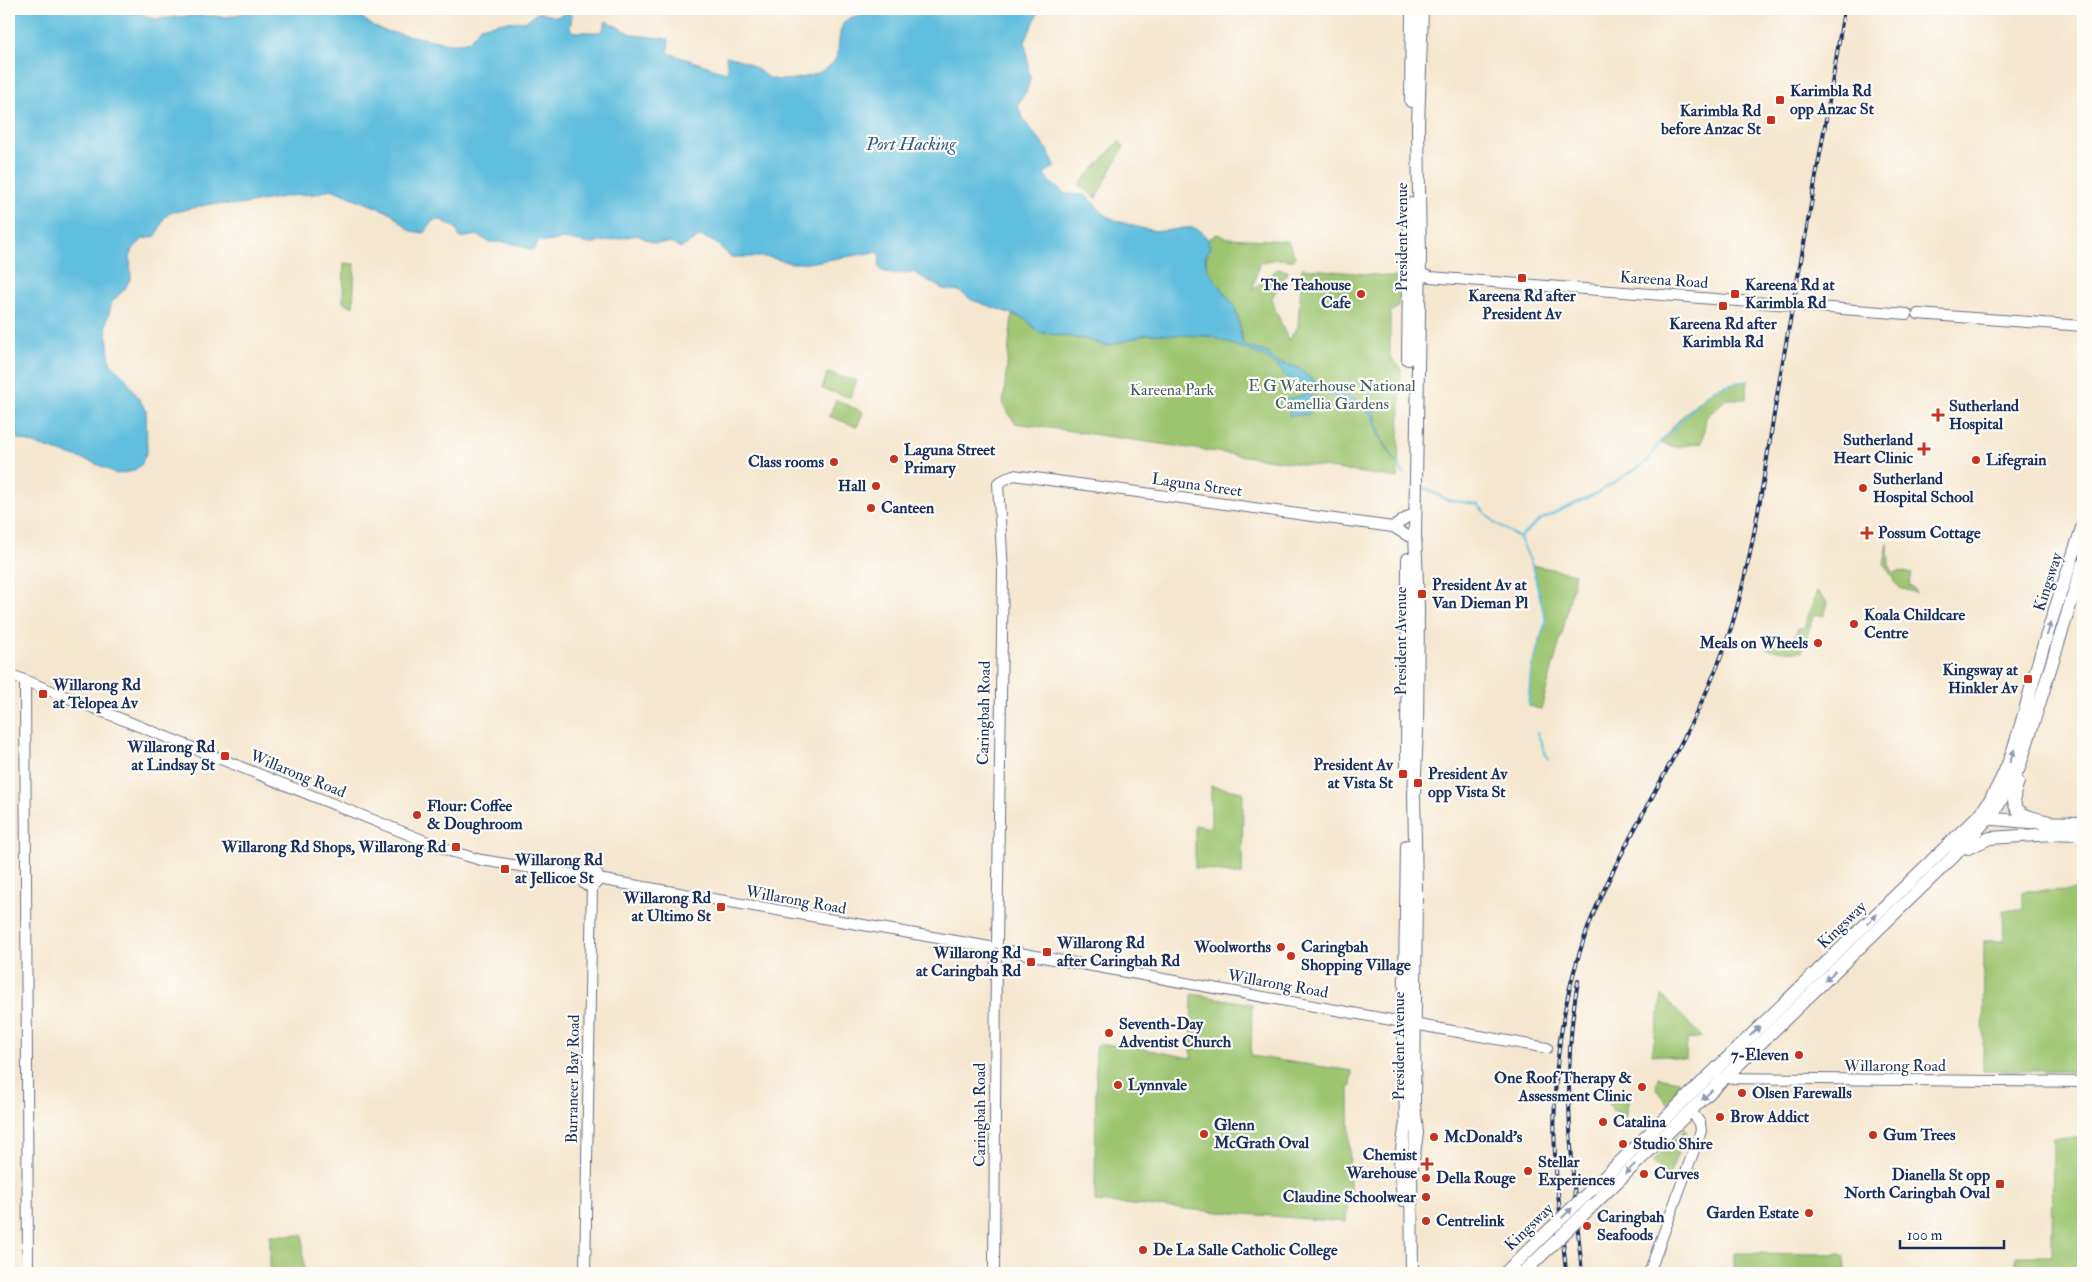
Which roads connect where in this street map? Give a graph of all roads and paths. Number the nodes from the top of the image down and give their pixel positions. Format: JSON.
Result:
{"nodes":[{"id":1,"x":1412,"y":9,"type":"edge"},
{"id":2,"x":1422,"y":9,"type":"edge"},
{"id":3,"x":1414,"y":271,"type":"junction"},
{"id":4,"x":2083,"y":326,"type":"edge"},
{"id":5,"x":1412,"y":425,"type":"junction"},
{"id":6,"x":998,"y":483,"type":"joint"},
{"id":7,"x":1409,"y":516,"type":"junction"},
{"id":8,"x":2083,"y":525,"type":"edge"},
{"id":9,"x":1394,"y":526,"type":"junction"},
{"id":10,"x":1408,"y":536,"type":"junction"},
{"id":11,"x":2083,"y":564,"type":"edge"},
{"id":12,"x":1413,"y":574,"type":"junction"},
{"id":13,"x":2067,"y":592,"type":"junction"},
{"id":14,"x":9,"y":674,"type":"edge"},
{"id":15,"x":25,"y":680,"type":"junction"},
{"id":16,"x":2029,"y":721,"type":"junction"},
{"id":17,"x":2028,"y":743,"type":"junction"},
{"id":18,"x":1983,"y":818,"type":"junction"},
{"id":19,"x":2083,"y":823,"type":"edge"},
{"id":20,"x":2053,"y":828,"type":"junction"},
{"id":21,"x":2083,"y":834,"type":"edge"},
{"id":22,"x":1953,"y":857,"type":"junction"},
{"id":23,"x":595,"y":882,"type":"junction"},
{"id":24,"x":996,"y":949,"type":"junction"},
{"id":25,"x":1410,"y":1023,"type":"junction"},
{"id":26,"x":1547,"y":1048,"type":"dead end"},
{"id":27,"x":1707,"y":1077,"type":"junction"},
{"id":28,"x":1724,"y":1079,"type":"junction"},
{"id":29,"x":2083,"y":1082,"type":"edge"},
{"id":30,"x":1415,"y":1111,"type":"junction"},
{"id":31,"x":1691,"y":1111,"type":"junction"},
{"id":32,"x":1402,"y":1147,"type":"junction"},
{"id":33,"x":1546,"y":1242,"type":"junction"},
{"id":34,"x":28,"y":1273,"type":"edge"},
{"id":35,"x":585,"y":1273,"type":"edge"},
{"id":36,"x":994,"y":1273,"type":"edge"},
{"id":37,"x":1403,"y":1273,"type":"edge"},
{"id":38,"x":1412,"y":1273,"type":"edge"},
{"id":39,"x":1505,"y":1273,"type":"edge"},
{"id":40,"x":1523,"y":1273,"type":"edge"},
{"id":41,"x":1649,"y":1273,"type":"edge"}],
"edges":[{"from":1,"to":3,"type":"main road","name":"President Avenue"},
{"from":2,"to":3,"type":"main road","name":"President Avenue"},
{"from":3,"to":4,"type":"street","name":"Kareena Road"},
{"from":3,"to":5,"type":"main road","name":"President Avenue"},
{"from":5,"to":7,"type":"main road","name":"President Avenue"},
{"from":5,"to":12,"type":"main road","name":"President Avenue"},
{"from":6,"to":9,"type":"street","name":"Laguna Street"},
{"from":6,"to":24,"type":"street","name":"Caringbah Road"},
{"from":7,"to":9,"type":"street"},
{"from":7,"to":10,"type":"main road","name":"President Avenue"},
{"from":8,"to":13,"type":"main road","name":"Kingsway"},
{"from":9,"to":10,"type":"street","name":"Laguna Street"},
{"from":10,"to":12,"type":"main road","name":"President Avenue"},
{"from":11,"to":13,"type":"main road","name":"Kingsway"},
{"from":12,"to":25,"type":"main road","name":"President Avenue"},
{"from":13,"to":16,"type":"main road","name":"Kingsway"},
{"from":14,"to":15,"type":"street","name":"Willarong Road"},
{"from":15,"to":23,"type":"street","name":"Willarong Road"},
{"from":15,"to":34,"type":"street"},
{"from":16,"to":17,"type":"main road","name":"Kingsway"},
{"from":18,"to":16,"type":"main road","name":"Kingsway","one_way":true},
{"from":17,"to":18,"type":"main road","name":"Kingsway"},
{"from":17,"to":20,"type":"main road"},
{"from":18,"to":20,"type":"main road"},
{"from":18,"to":22,"type":"main road","name":"Kingsway"},
{"from":27,"to":18,"type":"main road","name":"Kingsway","one_way":true},
{"from":19,"to":20,"type":"main road"},
{"from":20,"to":21,"type":"main road"},
{"from":20,"to":22,"type":"main road"},
{"from":22,"to":28,"type":"main road","name":"Kingsway","one_way":true},
{"from":23,"to":24,"type":"street","name":"Willarong Road"},
{"from":23,"to":35,"type":"street","name":"Burraneer Bay Road"},
{"from":24,"to":25,"type":"street","name":"Willarong Road"},
{"from":24,"to":36,"type":"street","name":"Caringbah Road"},
{"from":25,"to":26,"type":"street","name":"Willarong Road"},
{"from":25,"to":30,"type":"main road","name":"President Avenue"},
{"from":25,"to":32,"type":"main road","name":"President Avenue"},
{"from":27,"to":28,"type":"street","name":"Willarong Road"},
{"from":33,"to":27,"type":"main road","name":"Kingsway","one_way":true,"bridge":true},
{"from":28,"to":29,"type":"street","name":"Willarong Road"},
{"from":28,"to":31,"type":"main road","name":"Kingsway","one_way":true},
{"from":30,"to":32,"type":"main road"},
{"from":30,"to":38,"type":"main road","name":"President Avenue"},
{"from":31,"to":33,"type":"main road","name":"Kingsway","one_way":true,"bridge":true},
{"from":31,"to":41,"type":"street"},
{"from":32,"to":37,"type":"main road","name":"President Avenue"},
{"from":33,"to":39,"type":"main road","name":"Kingsway"},
{"from":33,"to":40,"type":"main road","name":"Kingsway"}]}
